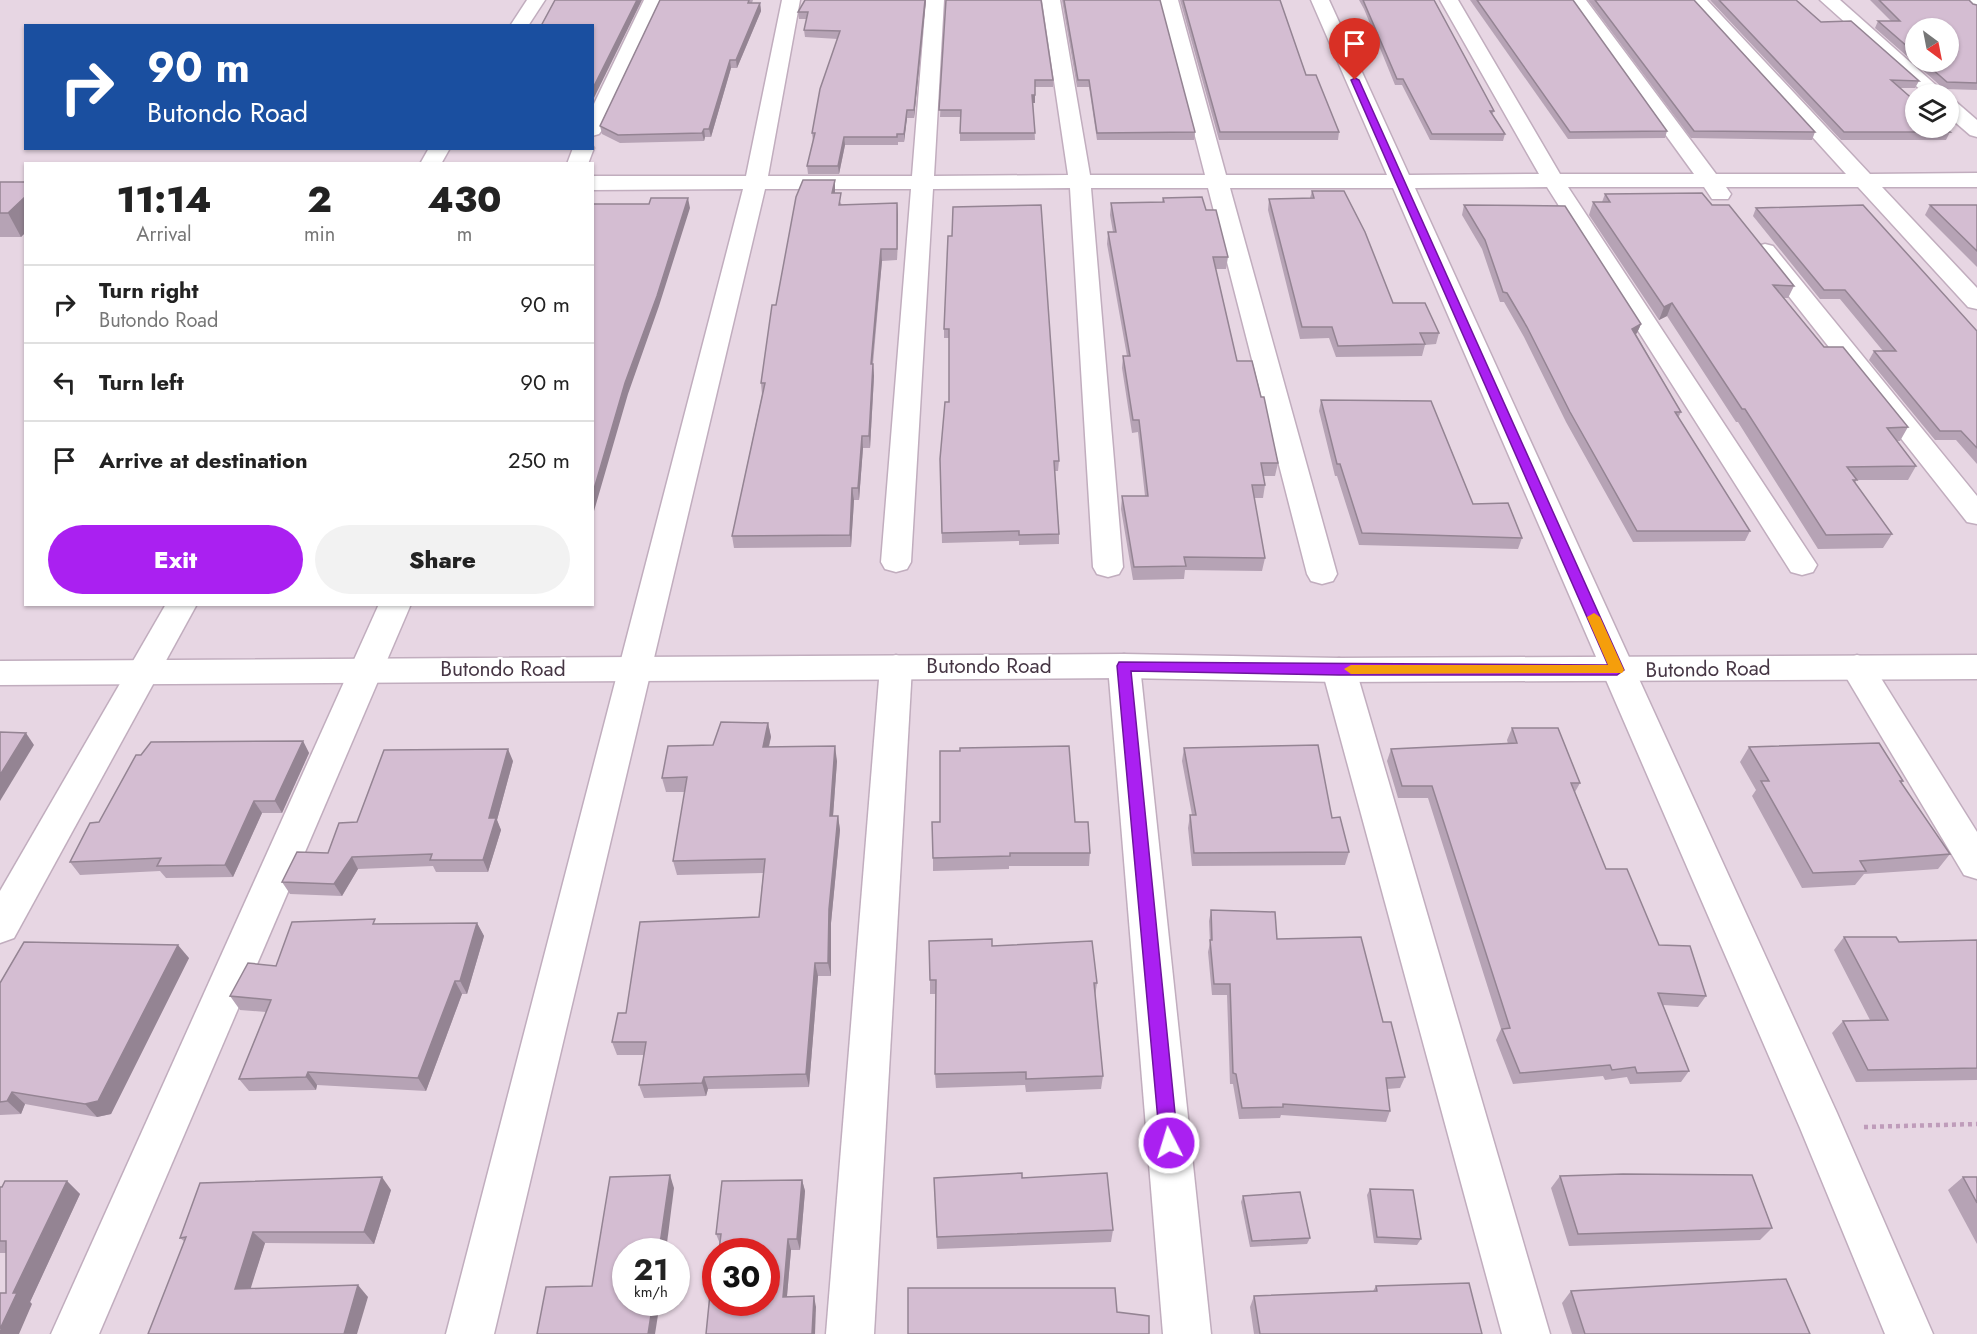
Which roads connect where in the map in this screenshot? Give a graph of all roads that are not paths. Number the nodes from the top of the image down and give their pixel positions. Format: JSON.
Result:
{"nodes":[{"id":1,"x":536,"y":0,"type":"edge"},
{"id":2,"x":653,"y":0,"type":"edge"},
{"id":3,"x":791,"y":0,"type":"edge"},
{"id":4,"x":935,"y":0,"type":"edge"},
{"id":5,"x":1051,"y":0,"type":"edge"},
{"id":6,"x":1169,"y":0,"type":"edge"},
{"id":7,"x":1320,"y":0,"type":"edge"},
{"id":8,"x":1449,"y":0,"type":"edge"},
{"id":9,"x":1577,"y":0,"type":"edge"},
{"id":10,"x":1697,"y":0,"type":"edge"},
{"id":11,"x":1829,"y":0,"type":"edge"},
{"id":12,"x":1970,"y":0,"type":"edge"},
{"id":13,"x":1977,"y":5,"type":"edge"},
{"id":14,"x":520,"y":24,"type":"edge"},
{"id":15,"x":1925,"y":84,"type":"edge"},
{"id":16,"x":1959,"y":115,"type":"edge"},
{"id":17,"x":594,"y":126,"type":"edge"},
{"id":18,"x":1977,"y":131,"type":"edge"},
{"id":19,"x":1977,"y":180,"type":"edge"},
{"id":20,"x":1399,"y":181,"type":"junction"},
{"id":21,"x":923,"y":182,"type":"junction"},
{"id":22,"x":1080,"y":182,"type":"junction"},
{"id":23,"x":1554,"y":182,"type":"junction"},
{"id":24,"x":1710,"y":182,"type":"junction"},
{"id":25,"x":1864,"y":182,"type":"junction"},
{"id":26,"x":594,"y":183,"type":"edge"},
{"id":27,"x":756,"y":183,"type":"junction"},
{"id":28,"x":1218,"y":184,"type":"junction"},
{"id":29,"x":1977,"y":302,"type":"edge"},
{"id":30,"x":1977,"y":515,"type":"edge"},
{"id":31,"x":896,"y":562,"type":"dead end"},
{"id":32,"x":1802,"y":565,"type":"dead end"},
{"id":33,"x":1108,"y":567,"type":"dead end"},
{"id":34,"x":1322,"y":574,"type":"dead end"},
{"id":35,"x":181,"y":606,"type":"edge"},
{"id":36,"x":394,"y":606,"type":"edge"},
{"id":37,"x":1124,"y":666,"type":"junction"},
{"id":38,"x":896,"y":667,"type":"junction"},
{"id":39,"x":1857,"y":667,"type":"junction"},
{"id":40,"x":1977,"y":667,"type":"edge"},
{"id":41,"x":369,"y":669,"type":"junction"},
{"id":42,"x":634,"y":669,"type":"junction"},
{"id":43,"x":1339,"y":670,"type":"junction"},
{"id":44,"x":1617,"y":670,"type":"junction"},
{"id":45,"x":145,"y":671,"type":"junction"},
{"id":46,"x":0,"y":673,"type":"edge"},
{"id":47,"x":1977,"y":864,"type":"edge"},
{"id":48,"x":0,"y":926,"type":"edge"},
{"id":49,"x":75,"y":1334,"type":"edge"},
{"id":50,"x":470,"y":1334,"type":"edge"},
{"id":51,"x":850,"y":1334,"type":"edge"},
{"id":52,"x":1187,"y":1334,"type":"edge"},
{"id":53,"x":1526,"y":1334,"type":"edge"},
{"id":54,"x":1909,"y":1334,"type":"edge"}],
"edges":[{"from":1,"to":14,"type":"street"},
{"from":2,"to":17,"type":"street"},
{"from":3,"to":27,"type":"street"},
{"from":4,"to":21,"type":"street"},
{"from":5,"to":22,"type":"street"},
{"from":6,"to":28,"type":"street"},
{"from":7,"to":20,"type":"street"},
{"from":8,"to":23,"type":"street"},
{"from":9,"to":24,"type":"street"},
{"from":10,"to":25,"type":"street"},
{"from":11,"to":15,"type":"street"},
{"from":12,"to":13,"type":"street"},
{"from":16,"to":18,"type":"street"},
{"from":19,"to":25,"type":"street"},
{"from":20,"to":23,"type":"street"},
{"from":20,"to":28,"type":"street"},
{"from":20,"to":44,"type":"street"},
{"from":21,"to":22,"type":"street"},
{"from":21,"to":27,"type":"street"},
{"from":21,"to":31,"type":"street"},
{"from":22,"to":28,"type":"street"},
{"from":22,"to":33,"type":"street"},
{"from":23,"to":24,"type":"street"},
{"from":23,"to":32,"type":"street"},
{"from":24,"to":25,"type":"street"},
{"from":24,"to":30,"type":"street"},
{"from":25,"to":29,"type":"street"},
{"from":26,"to":27,"type":"street"},
{"from":27,"to":42,"type":"street"},
{"from":28,"to":34,"type":"street"},
{"from":35,"to":45,"type":"street"},
{"from":36,"to":41,"type":"street"},
{"from":37,"to":38,"type":"street","name":"Butondo Road"},
{"from":37,"to":43,"type":"street","name":"Butondo Road"},
{"from":37,"to":52,"type":"street"},
{"from":38,"to":42,"type":"street","name":"Butondo Road"},
{"from":38,"to":51,"type":"street"},
{"from":39,"to":40,"type":"street","name":"Butondo Road"},
{"from":39,"to":44,"type":"street","name":"Butondo Road"},
{"from":39,"to":47,"type":"street"},
{"from":41,"to":42,"type":"street","name":"Butondo Road"},
{"from":41,"to":45,"type":"street","name":"Butondo Road"},
{"from":41,"to":49,"type":"street"},
{"from":42,"to":50,"type":"street"},
{"from":43,"to":44,"type":"street","name":"Butondo Road"},
{"from":43,"to":53,"type":"street"},
{"from":44,"to":54,"type":"street"},
{"from":45,"to":46,"type":"street","name":"Butondo Road"},
{"from":45,"to":48,"type":"street"}]}
